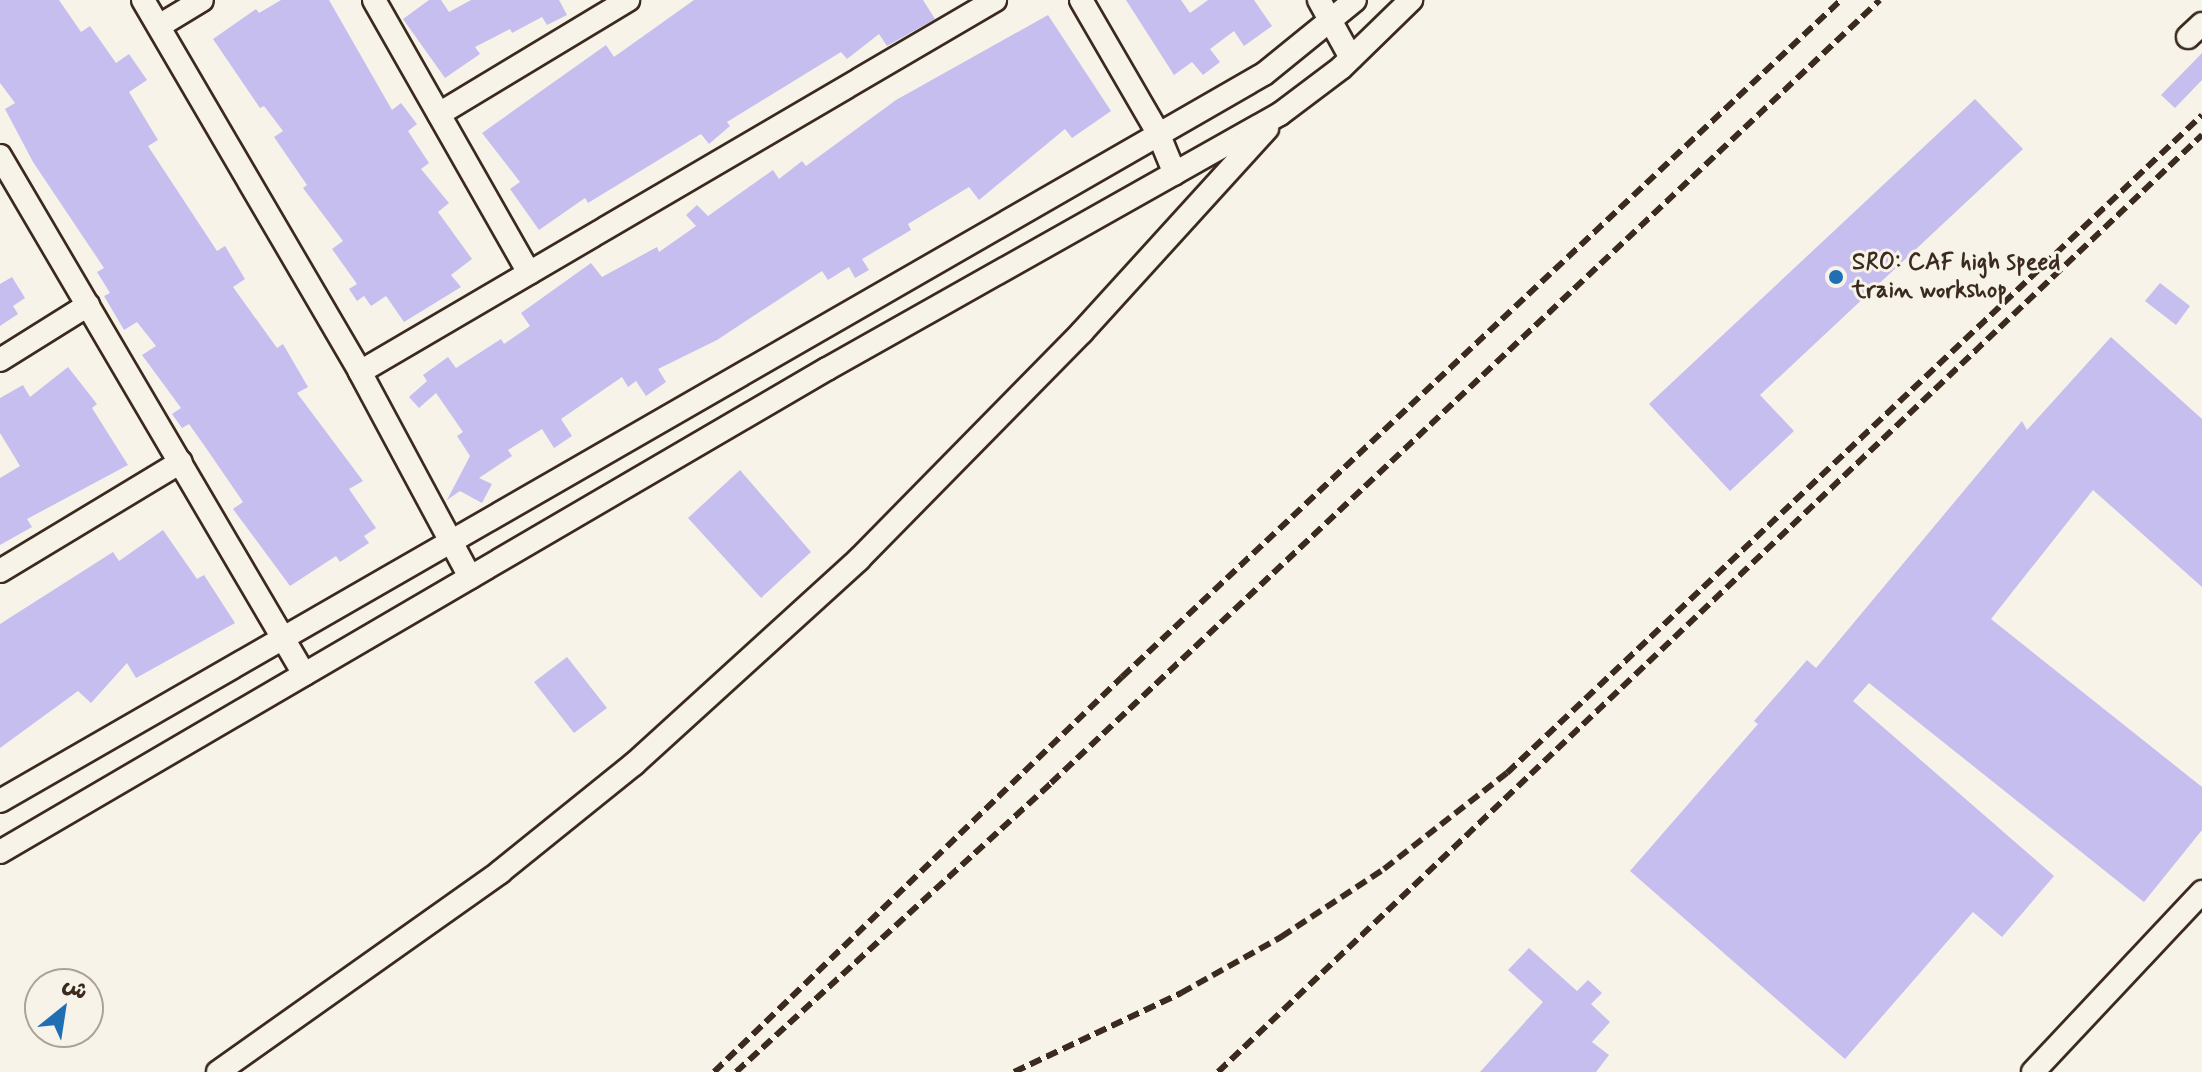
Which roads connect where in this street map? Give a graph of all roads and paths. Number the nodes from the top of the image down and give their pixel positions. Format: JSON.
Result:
{"nodes":[{"id":1,"x":143,"y":0,"type":"edge"},
{"id":2,"x":202,"y":0,"type":"edge"},
{"id":3,"x":374,"y":0,"type":"edge"},
{"id":4,"x":628,"y":0,"type":"edge"},
{"id":5,"x":995,"y":0,"type":"edge"},
{"id":6,"x":1081,"y":0,"type":"edge"},
{"id":7,"x":1319,"y":0,"type":"edge"},
{"id":8,"x":1355,"y":0,"type":"edge"},
{"id":9,"x":1411,"y":0,"type":"edge"},
{"id":10,"x":1331,"y":21,"type":"junction"},
{"id":11,"x":159,"y":26,"type":"junction"},
{"id":12,"x":1351,"y":58,"type":"junction"},
{"id":13,"x":439,"y":114,"type":"junction"},
{"id":14,"x":1280,"y":114,"type":"junction"},
{"id":15,"x":1158,"y":133,"type":"junction"},
{"id":16,"x":0,"y":156,"type":"edge"},
{"id":17,"x":1175,"y":174,"type":"junction"},
{"id":18,"x":529,"y":273,"type":"junction"},
{"id":19,"x":88,"y":305,"type":"junction"},
{"id":20,"x":0,"y":360,"type":"edge"},
{"id":21,"x":360,"y":372,"type":"junction"},
{"id":22,"x":181,"y":462,"type":"junction"},
{"id":23,"x":452,"y":542,"type":"junction"},
{"id":24,"x":0,"y":571,"type":"edge"},
{"id":25,"x":470,"y":577,"type":"junction"},
{"id":26,"x":285,"y":638,"type":"junction"},
{"id":27,"x":304,"y":674,"type":"junction"},
{"id":28,"x":0,"y":801,"type":"edge"},
{"id":29,"x":0,"y":852,"type":"edge"},
{"id":30,"x":2202,"y":892,"type":"edge"},
{"id":31,"x":218,"y":1072,"type":"edge"},
{"id":32,"x":2033,"y":1072,"type":"edge"}],
"edges":[{"from":1,"to":11,"type":"street"},
{"from":2,"to":11,"type":"street"},
{"from":3,"to":13,"type":"street"},
{"from":4,"to":13,"type":"street"},
{"from":5,"to":18,"type":"street"},
{"from":6,"to":15,"type":"street"},
{"from":7,"to":10,"type":"street"},
{"from":8,"to":10,"type":"street"},
{"from":9,"to":12,"type":"street"},
{"from":10,"to":12,"type":"street"},
{"from":10,"to":15,"type":"street"},
{"from":11,"to":21,"type":"street"},
{"from":12,"to":14,"type":"street"},
{"from":13,"to":18,"type":"street"},
{"from":14,"to":17,"type":"street"},
{"from":14,"to":31,"type":"street"},
{"from":15,"to":17,"type":"street"},
{"from":15,"to":23,"type":"street"},
{"from":16,"to":19,"type":"street"},
{"from":17,"to":25,"type":"street"},
{"from":18,"to":21,"type":"street"},
{"from":19,"to":20,"type":"street"},
{"from":19,"to":22,"type":"street"},
{"from":21,"to":23,"type":"street"},
{"from":22,"to":24,"type":"street"},
{"from":22,"to":26,"type":"street"},
{"from":23,"to":25,"type":"street"},
{"from":23,"to":26,"type":"street"},
{"from":25,"to":27,"type":"street"},
{"from":26,"to":27,"type":"street"},
{"from":26,"to":28,"type":"street"},
{"from":27,"to":29,"type":"street"},
{"from":30,"to":32,"type":"street"}]}
